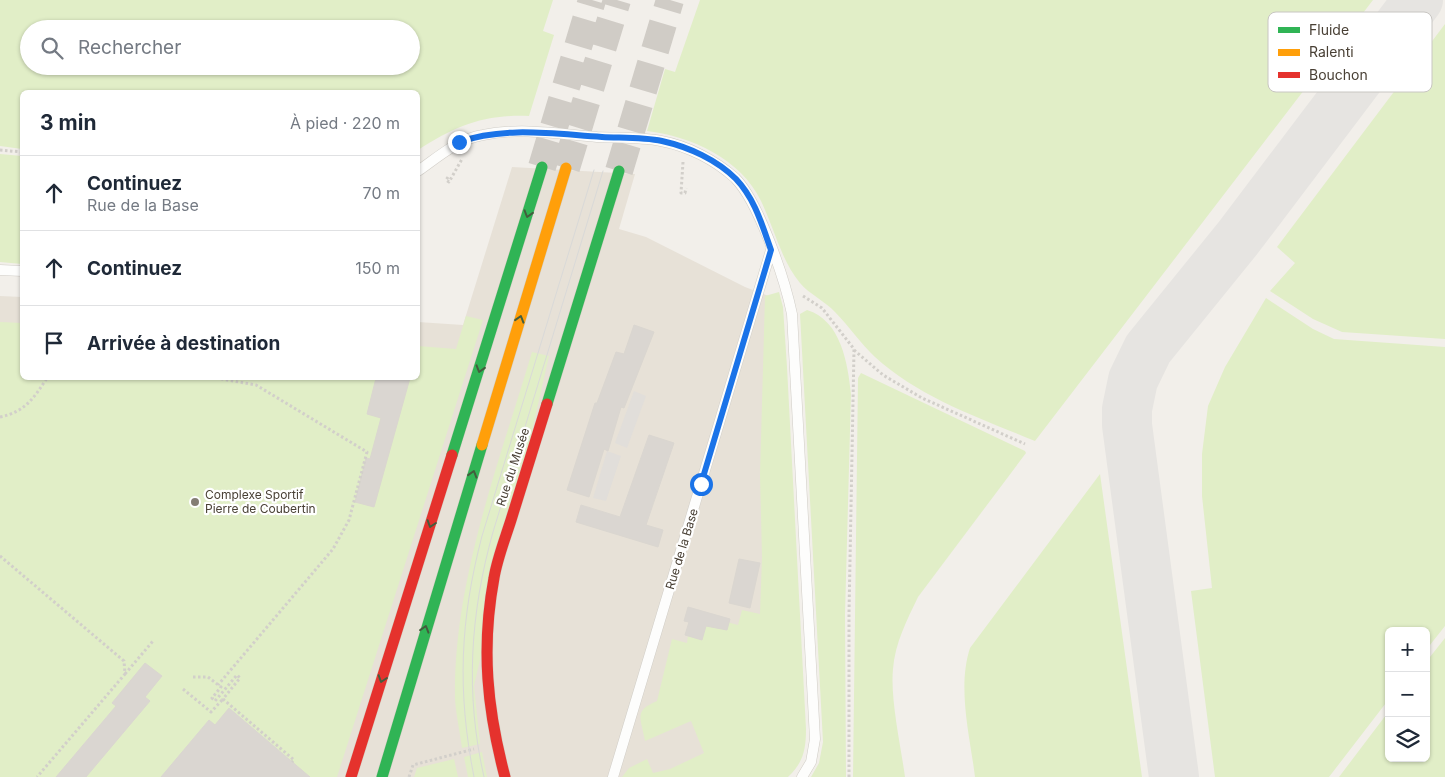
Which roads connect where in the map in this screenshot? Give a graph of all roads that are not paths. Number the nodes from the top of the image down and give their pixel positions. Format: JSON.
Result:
{"nodes":[{"id":1,"x":542,"y":167,"type":"tunnel mouth"},
{"id":2,"x":566,"y":168,"type":"tunnel mouth"},
{"id":3,"x":420,"y":170,"type":"edge"},
{"id":4,"x":619,"y":172,"type":"tunnel mouth"},
{"id":5,"x":771,"y":250,"type":"junction"},
{"id":6,"x":0,"y":270,"type":"edge"},
{"id":7,"x":20,"y":271,"type":"edge"},
{"id":8,"x":351,"y":777,"type":"edge"},
{"id":9,"x":382,"y":777,"type":"edge"},
{"id":10,"x":504,"y":777,"type":"edge"},
{"id":11,"x":613,"y":777,"type":"edge"},
{"id":12,"x":802,"y":777,"type":"edge"}],
"edges":[{"from":1,"to":8,"type":"main road","one_way":true},
{"from":9,"to":2,"type":"main road","one_way":true},
{"from":3,"to":5,"type":"lane"},
{"from":4,"to":10,"type":"main road","name":"Rue du Musée"},
{"from":5,"to":11,"type":"lane","name":"Rue de la Base"},
{"from":5,"to":12,"type":"lane"},
{"from":6,"to":7,"type":"lane"}]}
